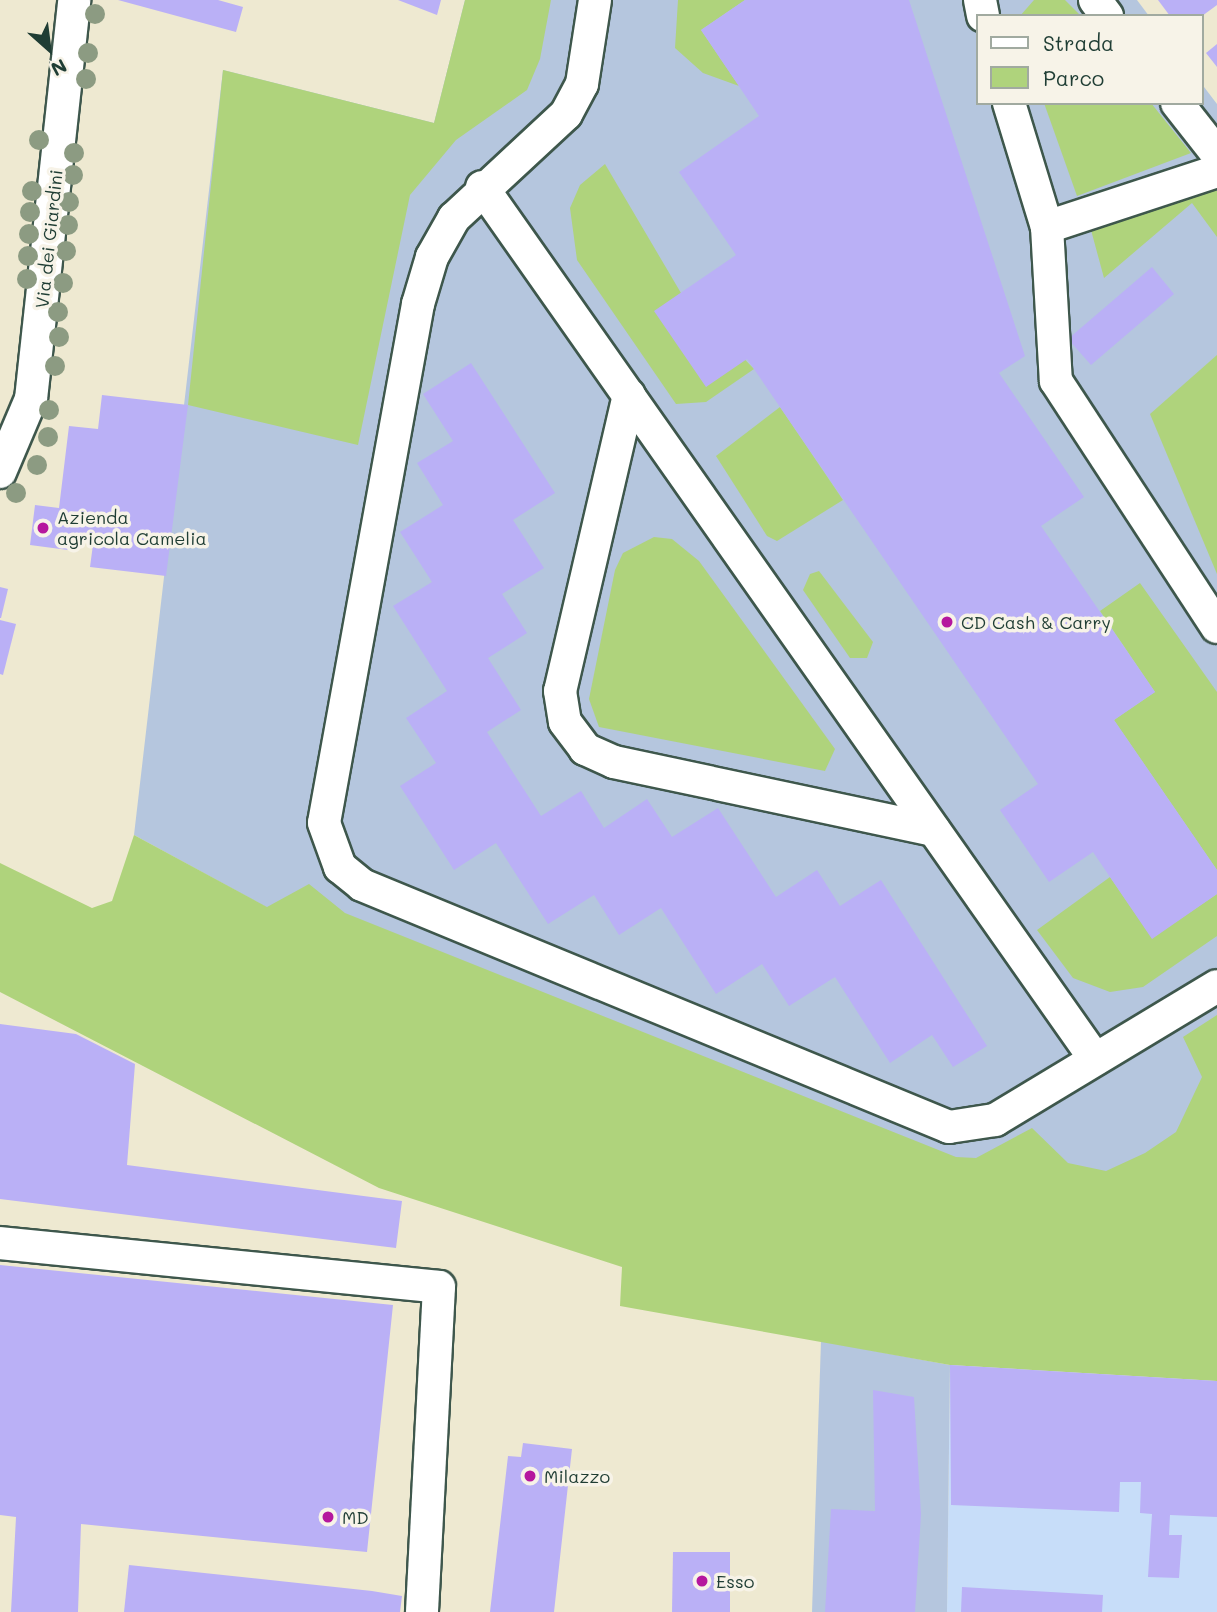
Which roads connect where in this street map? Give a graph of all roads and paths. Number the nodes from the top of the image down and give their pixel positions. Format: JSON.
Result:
{"nodes":[{"id":1,"x":74,"y":0,"type":"edge"},
{"id":2,"x":595,"y":0,"type":"edge"},
{"id":3,"x":1094,"y":0,"type":"edge"},
{"id":4,"x":1105,"y":14,"type":"edge"},
{"id":5,"x":1010,"y":105,"type":"edge"},
{"id":6,"x":1179,"y":105,"type":"edge"},
{"id":7,"x":1217,"y":154,"type":"edge"},
{"id":8,"x":1217,"y":171,"type":"edge"},
{"id":9,"x":482,"y":187,"type":"junction"},
{"id":10,"x":1047,"y":227,"type":"junction"},
{"id":11,"x":629,"y":395,"type":"junction"},
{"id":12,"x":0,"y":471,"type":"edge"},
{"id":13,"x":1217,"y":627,"type":"edge"},
{"id":14,"x":934,"y":830,"type":"junction"},
{"id":15,"x":1217,"y":986,"type":"edge"},
{"id":16,"x":1095,"y":1059,"type":"junction"},
{"id":17,"x":0,"y":1243,"type":"edge"},
{"id":18,"x":422,"y":1612,"type":"edge"}],
"edges":[{"from":1,"to":12,"type":"street","name":"Via dei Giardini"},
{"from":2,"to":9,"type":"street"},
{"from":3,"to":4,"type":"street"},
{"from":5,"to":10,"type":"street"},
{"from":6,"to":7,"type":"street"},
{"from":8,"to":10,"type":"street"},
{"from":9,"to":11,"type":"street"},
{"from":9,"to":16,"type":"street"},
{"from":10,"to":13,"type":"street"},
{"from":11,"to":14,"type":"street"},
{"from":11,"to":14,"type":"street"},
{"from":14,"to":16,"type":"street"},
{"from":15,"to":16,"type":"street"},
{"from":17,"to":18,"type":"street"}]}
